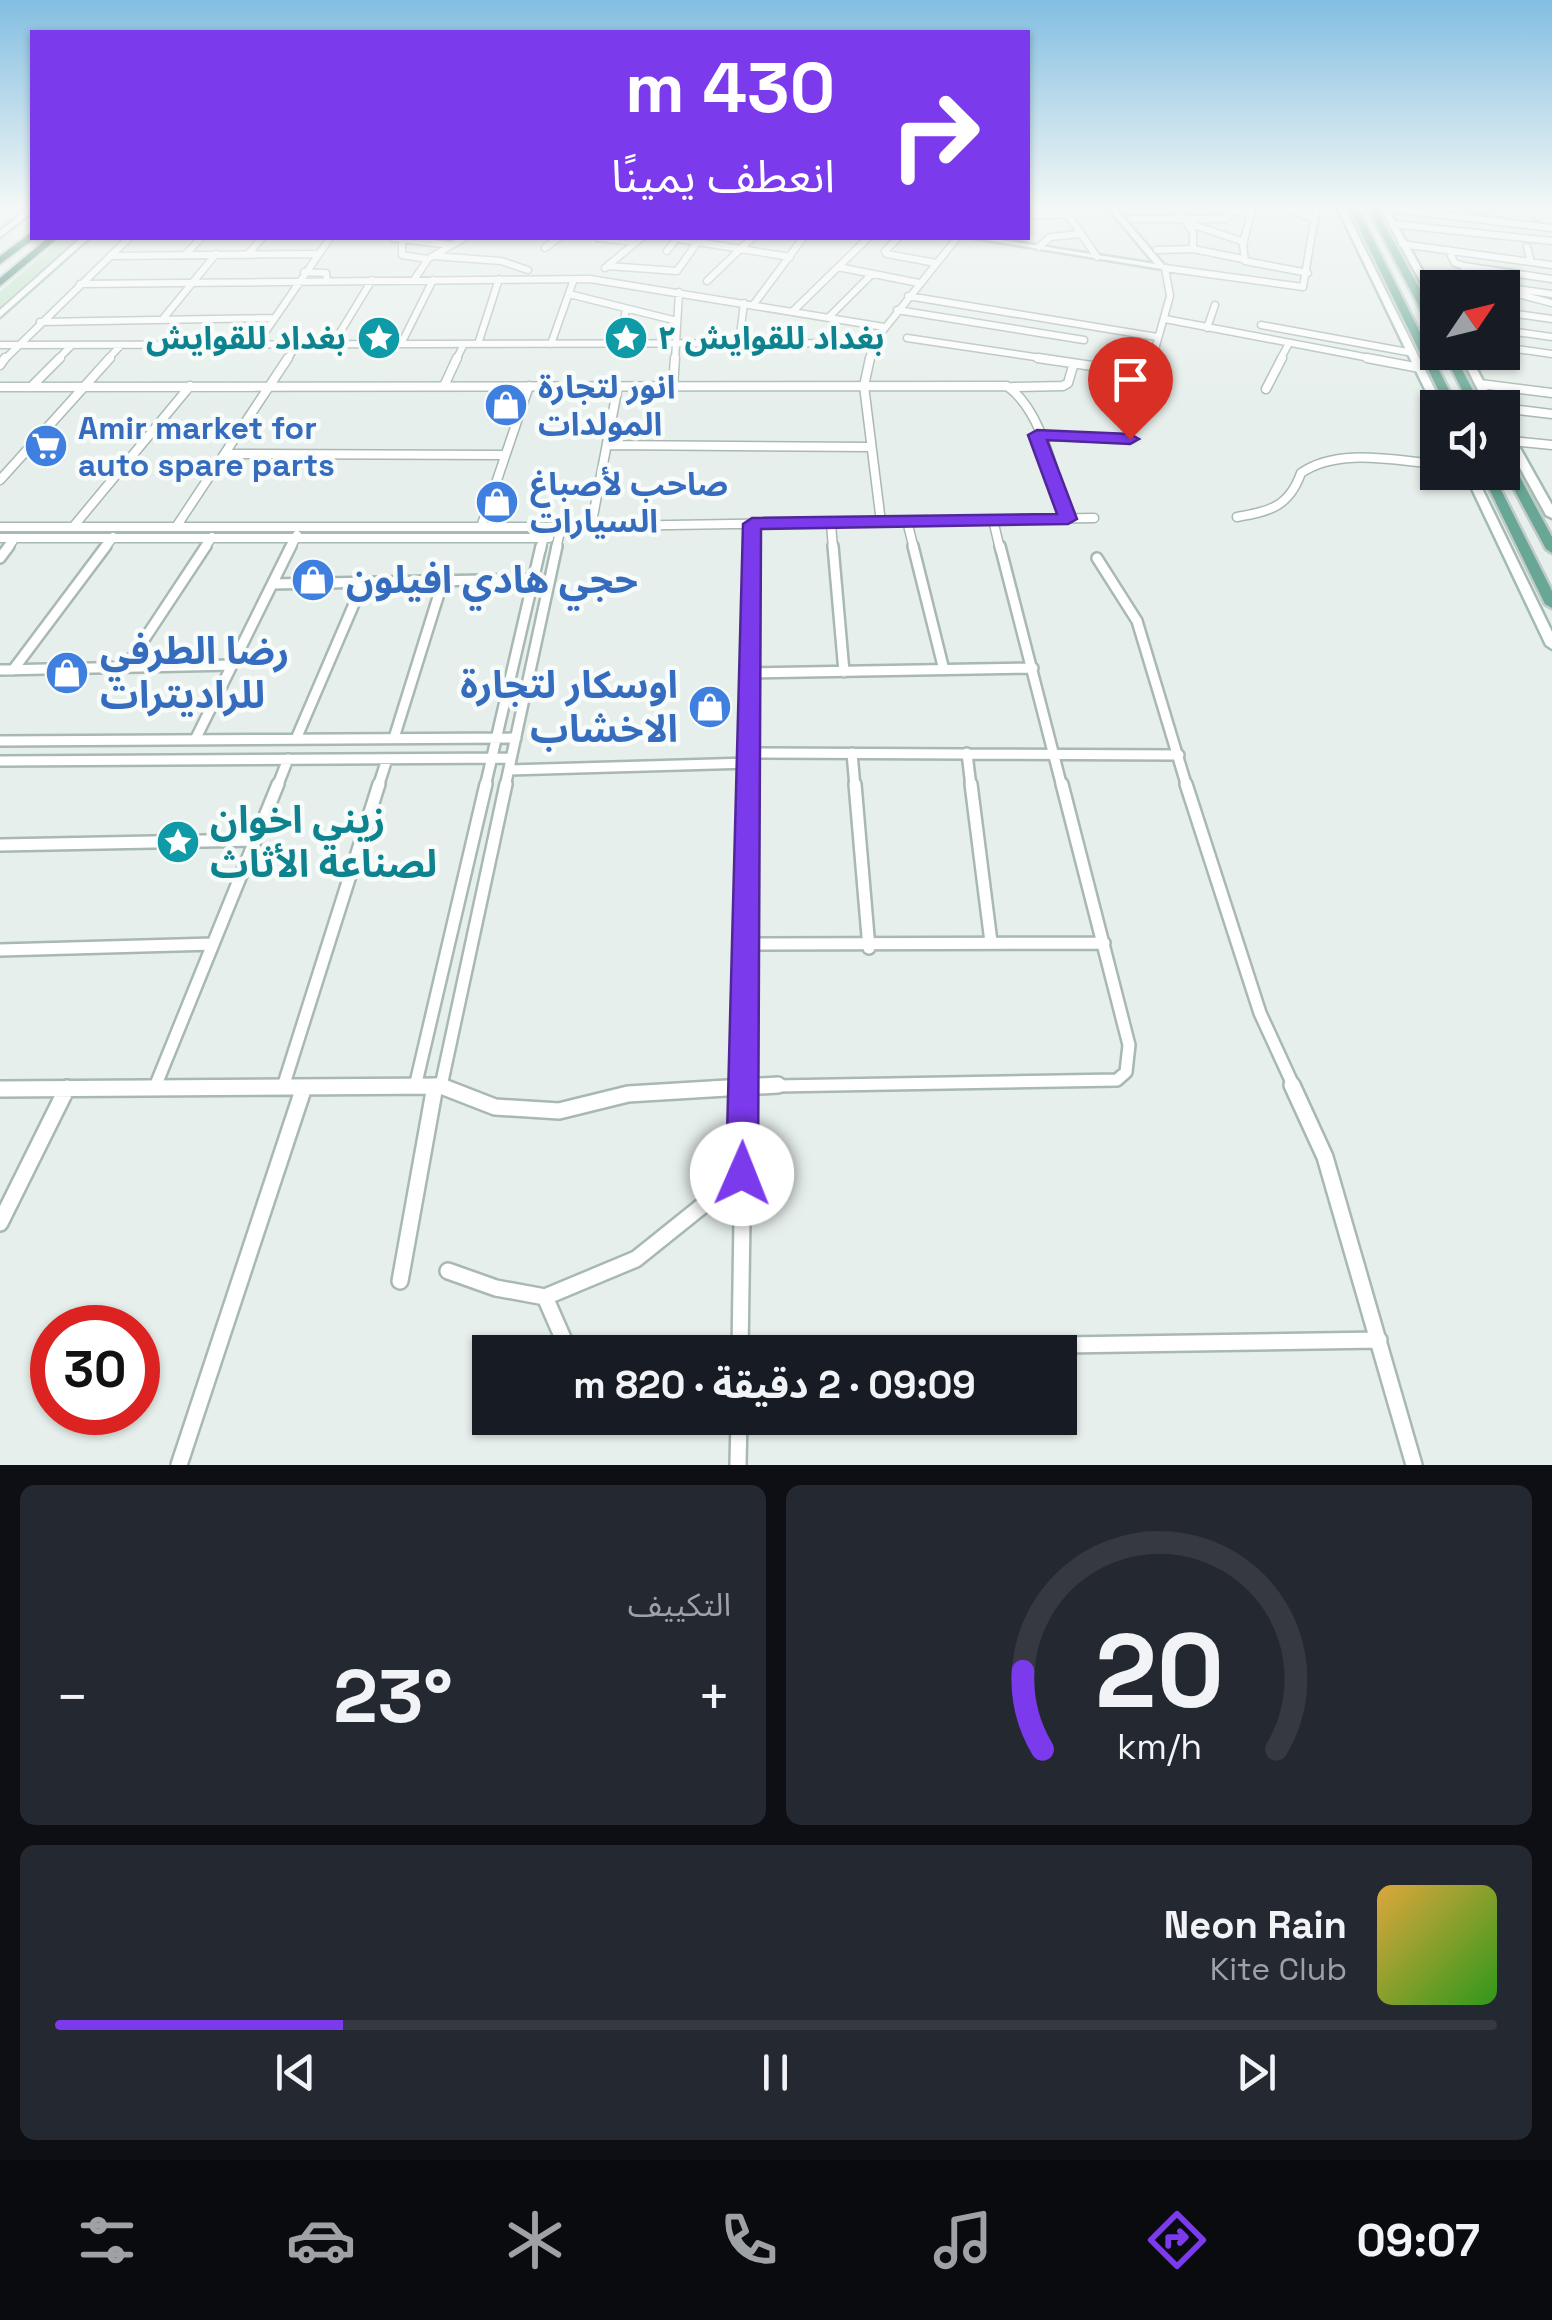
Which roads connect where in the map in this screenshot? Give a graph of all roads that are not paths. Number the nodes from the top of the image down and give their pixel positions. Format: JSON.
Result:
{"nodes":[{"id":1,"x":41,"y":277,"type":"edge"},
{"id":2,"x":87,"y":277,"type":"edge"},
{"id":3,"x":197,"y":277,"type":"edge"},
{"id":4,"x":300,"y":277,"type":"edge"},
{"id":5,"x":327,"y":277,"type":"edge"},
{"id":6,"x":416,"y":277,"type":"edge"},
{"id":7,"x":710,"y":277,"type":"edge"},
{"id":8,"x":774,"y":277,"type":"edge"},
{"id":9,"x":828,"y":277,"type":"edge"},
{"id":10,"x":869,"y":277,"type":"edge"},
{"id":11,"x":890,"y":277,"type":"edge"},
{"id":12,"x":924,"y":277,"type":"edge"},
{"id":13,"x":1169,"y":277,"type":"edge"},
{"id":14,"x":1224,"y":277,"type":"edge"},
{"id":15,"x":1258,"y":277,"type":"edge"},
{"id":16,"x":1306,"y":277,"type":"edge"},
{"id":17,"x":1374,"y":277,"type":"edge"},
{"id":18,"x":1388,"y":277,"type":"edge"},
{"id":19,"x":1407,"y":277,"type":"edge"},
{"id":20,"x":498,"y":279,"type":"junction"},
{"id":21,"x":574,"y":279,"type":"junction"},
{"id":22,"x":372,"y":280,"type":"junction"},
{"id":23,"x":414,"y":280,"type":"junction"},
{"id":24,"x":434,"y":280,"type":"junction"},
{"id":25,"x":707,"y":280,"type":"dead end"},
{"id":26,"x":298,"y":281,"type":"junction"},
{"id":27,"x":327,"y":281,"type":"junction"},
{"id":28,"x":193,"y":282,"type":"junction"},
{"id":29,"x":919,"y":283,"type":"junction"},
{"id":30,"x":1259,"y":283,"type":"junction"},
{"id":31,"x":80,"y":284,"type":"junction"},
{"id":32,"x":1520,"y":290,"type":"edge"},
{"id":33,"x":679,"y":292,"type":"junction"},
{"id":34,"x":569,"y":294,"type":"junction"},
{"id":35,"x":1552,"y":294,"type":"edge"},
{"id":36,"x":908,"y":296,"type":"junction"},
{"id":37,"x":1520,"y":296,"type":"edge"},
{"id":38,"x":1420,"y":301,"type":"edge"},
{"id":39,"x":744,"y":303,"type":"junction"},
{"id":40,"x":1552,"y":303,"type":"edge"},
{"id":41,"x":754,"y":304,"type":"junction"},
{"id":42,"x":1401,"y":304,"type":"junction"},
{"id":43,"x":1215,"y":305,"type":"dead end"},
{"id":44,"x":1420,"y":307,"type":"edge"},
{"id":45,"x":626,"y":308,"type":"junction"},
{"id":46,"x":897,"y":310,"type":"junction"},
{"id":47,"x":794,"y":311,"type":"junction"},
{"id":48,"x":0,"y":314,"type":"edge"},
{"id":49,"x":1520,"y":315,"type":"edge"},
{"id":50,"x":830,"y":317,"type":"junction"},
{"id":51,"x":274,"y":318,"type":"junction"},
{"id":52,"x":1165,"y":319,"type":"junction"},
{"id":53,"x":162,"y":320,"type":"junction"},
{"id":54,"x":1552,"y":320,"type":"edge"},
{"id":55,"x":40,"y":322,"type":"junction"},
{"id":56,"x":677,"y":322,"type":"junction"},
{"id":57,"x":1410,"y":322,"type":"junction"},
{"id":58,"x":1420,"y":324,"type":"edge"},
{"id":59,"x":1262,"y":325,"type":"dead end"},
{"id":60,"x":1088,"y":326,"type":"junction"},
{"id":61,"x":884,"y":327,"type":"junction"},
{"id":62,"x":1207,"y":328,"type":"junction"},
{"id":63,"x":1520,"y":333,"type":"edge"},
{"id":64,"x":1158,"y":337,"type":"junction"},
{"id":65,"x":1552,"y":337,"type":"edge"},
{"id":66,"x":906,"y":338,"type":"dead end"},
{"id":67,"x":1084,"y":340,"type":"junction"},
{"id":68,"x":620,"y":343,"type":"junction"},
{"id":69,"x":739,"y":343,"type":"junction"},
{"id":70,"x":873,"y":343,"type":"junction"},
{"id":71,"x":257,"y":344,"type":"junction"},
{"id":72,"x":297,"y":344,"type":"junction"},
{"id":73,"x":333,"y":344,"type":"junction"},
{"id":74,"x":401,"y":344,"type":"junction"},
{"id":75,"x":464,"y":344,"type":"junction"},
{"id":76,"x":478,"y":344,"type":"junction"},
{"id":77,"x":551,"y":344,"type":"junction"},
{"id":78,"x":675,"y":344,"type":"junction"},
{"id":79,"x":0,"y":345,"type":"edge"},
{"id":80,"x":15,"y":345,"type":"junction"},
{"id":81,"x":72,"y":345,"type":"junction"},
{"id":82,"x":120,"y":345,"type":"junction"},
{"id":83,"x":1288,"y":345,"type":"junction"},
{"id":84,"x":1081,"y":350,"type":"dead end"},
{"id":85,"x":1520,"y":350,"type":"edge"},
{"id":86,"x":1412,"y":353,"type":"junction"},
{"id":87,"x":1552,"y":354,"type":"edge"},
{"id":88,"x":0,"y":365,"type":"edge"},
{"id":89,"x":1073,"y":366,"type":"junction"},
{"id":90,"x":1420,"y":368,"type":"joint"},
{"id":91,"x":1472,"y":370,"type":"edge"},
{"id":92,"x":1146,"y":374,"type":"junction"},
{"id":93,"x":1480,"y":384,"type":"junction"},
{"id":94,"x":0,"y":386,"type":"edge"},
{"id":95,"x":31,"y":386,"type":"junction"},
{"id":96,"x":83,"y":386,"type":"junction"},
{"id":97,"x":190,"y":386,"type":"junction"},
{"id":98,"x":270,"y":386,"type":"junction"},
{"id":99,"x":444,"y":386,"type":"junction"},
{"id":100,"x":529,"y":386,"type":"junction"},
{"id":101,"x":618,"y":386,"type":"junction"},
{"id":102,"x":673,"y":386,"type":"junction"},
{"id":103,"x":864,"y":386,"type":"junction"},
{"id":104,"x":1012,"y":387,"type":"junction"},
{"id":105,"x":1266,"y":389,"type":"dead end"},
{"id":106,"x":1444,"y":390,"type":"edge"},
{"id":107,"x":1484,"y":390,"type":"edge"},
{"id":108,"x":1144,"y":392,"type":"dead end"},
{"id":109,"x":1552,"y":393,"type":"edge"},
{"id":110,"x":1520,"y":411,"type":"edge"},
{"id":111,"x":1552,"y":414,"type":"edge"},
{"id":112,"x":1037,"y":435,"type":"junction"},
{"id":113,"x":1130,"y":439,"type":"dead end"},
{"id":114,"x":1520,"y":443,"type":"edge"},
{"id":115,"x":607,"y":445,"type":"junction"},
{"id":116,"x":1552,"y":445,"type":"edge"},
{"id":117,"x":869,"y":447,"type":"junction"},
{"id":118,"x":228,"y":454,"type":"junction"},
{"id":119,"x":503,"y":455,"type":"junction"},
{"id":120,"x":1520,"y":457,"type":"edge"},
{"id":121,"x":1420,"y":464,"type":"edge"},
{"id":122,"x":0,"y":480,"type":"edge"},
{"id":123,"x":1520,"y":489,"type":"edge"},
{"id":124,"x":1479,"y":490,"type":"edge"},
{"id":125,"x":1495,"y":490,"type":"edge"},
{"id":126,"x":1552,"y":515,"type":"edge"},
{"id":127,"x":1237,"y":517,"type":"dead end"},
{"id":128,"x":1094,"y":518,"type":"dead end"},
{"id":129,"x":1068,"y":519,"type":"junction"},
{"id":130,"x":993,"y":520,"type":"junction"},
{"id":131,"x":881,"y":522,"type":"junction"},
{"id":132,"x":907,"y":522,"type":"junction"},
{"id":133,"x":831,"y":523,"type":"junction"},
{"id":134,"x":752,"y":524,"type":"junction"},
{"id":135,"x":0,"y":527,"type":"edge"},
{"id":136,"x":73,"y":527,"type":"junction"},
{"id":137,"x":176,"y":527,"type":"junction"},
{"id":138,"x":300,"y":527,"type":"junction"},
{"id":139,"x":481,"y":527,"type":"junction"},
{"id":140,"x":592,"y":527,"type":"junction"},
{"id":141,"x":544,"y":533,"type":"junction"},
{"id":142,"x":560,"y":533,"type":"junction"},
{"id":143,"x":212,"y":537,"type":"junction"},
{"id":144,"x":0,"y":538,"type":"edge"},
{"id":145,"x":16,"y":538,"type":"junction"},
{"id":146,"x":113,"y":538,"type":"junction"},
{"id":147,"x":295,"y":538,"type":"junction"},
{"id":148,"x":1552,"y":549,"type":"edge"},
{"id":149,"x":0,"y":558,"type":"edge"},
{"id":150,"x":1097,"y":558,"type":"dead end"},
{"id":151,"x":550,"y":579,"type":"junction"},
{"id":152,"x":533,"y":580,"type":"junction"},
{"id":153,"x":442,"y":581,"type":"junction"},
{"id":154,"x":363,"y":583,"type":"junction"},
{"id":155,"x":272,"y":584,"type":"junction"},
{"id":156,"x":1552,"y":604,"type":"edge"},
{"id":157,"x":1552,"y":645,"type":"edge"},
{"id":158,"x":535,"y":648,"type":"junction"},
{"id":159,"x":517,"y":649,"type":"junction"},
{"id":160,"x":232,"y":665,"type":"junction"},
{"id":161,"x":126,"y":667,"type":"junction"},
{"id":162,"x":1032,"y":668,"type":"junction"},
{"id":163,"x":0,"y":670,"type":"edge"},
{"id":164,"x":13,"y":670,"type":"junction"},
{"id":165,"x":944,"y":670,"type":"junction"},
{"id":166,"x":844,"y":672,"type":"junction"},
{"id":167,"x":750,"y":673,"type":"junction"},
{"id":168,"x":394,"y":738,"type":"junction"},
{"id":169,"x":496,"y":738,"type":"junction"},
{"id":170,"x":516,"y":738,"type":"junction"},
{"id":171,"x":296,"y":739,"type":"junction"},
{"id":172,"x":195,"y":740,"type":"junction"},
{"id":173,"x":0,"y":741,"type":"edge"},
{"id":174,"x":852,"y":752,"type":"junction"},
{"id":175,"x":967,"y":752,"type":"junction"},
{"id":176,"x":1056,"y":752,"type":"junction"},
{"id":177,"x":1180,"y":755,"type":"junction"},
{"id":178,"x":492,"y":758,"type":"junction"},
{"id":179,"x":749,"y":758,"type":"junction"},
{"id":180,"x":288,"y":759,"type":"junction"},
{"id":181,"x":387,"y":759,"type":"junction"},
{"id":182,"x":0,"y":760,"type":"edge"},
{"id":183,"x":510,"y":764,"type":"junction"},
{"id":184,"x":255,"y":840,"type":"junction"},
{"id":185,"x":0,"y":845,"type":"edge"},
{"id":186,"x":991,"y":942,"type":"junction"},
{"id":187,"x":1104,"y":943,"type":"junction"},
{"id":188,"x":214,"y":944,"type":"junction"},
{"id":189,"x":746,"y":944,"type":"junction"},
{"id":190,"x":870,"y":948,"type":"junction"},
{"id":191,"x":0,"y":950,"type":"edge"},
{"id":192,"x":744,"y":1085,"type":"junction"},
{"id":193,"x":415,"y":1086,"type":"junction"},
{"id":194,"x":438,"y":1086,"type":"junction"},
{"id":195,"x":283,"y":1087,"type":"junction"},
{"id":196,"x":304,"y":1087,"type":"junction"},
{"id":197,"x":0,"y":1088,"type":"edge"},
{"id":198,"x":67,"y":1088,"type":"junction"},
{"id":199,"x":156,"y":1088,"type":"junction"},
{"id":200,"x":742,"y":1174,"type":"junction"},
{"id":201,"x":0,"y":1222,"type":"edge"},
{"id":202,"x":448,"y":1270,"type":"dead end"},
{"id":203,"x":400,"y":1281,"type":"dead end"},
{"id":204,"x":544,"y":1298,"type":"junction"},
{"id":205,"x":561,"y":1335,"type":"edge"},
{"id":206,"x":740,"y":1335,"type":"edge"},
{"id":207,"x":1380,"y":1340,"type":"junction"},
{"id":208,"x":1077,"y":1345,"type":"edge"},
{"id":209,"x":739,"y":1435,"type":"edge"},
{"id":210,"x":179,"y":1465,"type":"edge"},
{"id":211,"x":738,"y":1465,"type":"edge"},
{"id":212,"x":1414,"y":1465,"type":"edge"}],
"edges":[{"from":1,"to":48,"type":"street"},
{"from":2,"to":31,"type":"street"},
{"from":3,"to":28,"type":"street"},
{"from":4,"to":26,"type":"street"},
{"from":5,"to":27,"type":"street"},
{"from":6,"to":23,"type":"street"},
{"from":7,"to":25,"type":"street"},
{"from":8,"to":41,"type":"street"},
{"from":9,"to":47,"type":"street"},
{"from":10,"to":50,"type":"street"},
{"from":11,"to":29,"type":"street"},
{"from":12,"to":29,"type":"street"},
{"from":13,"to":52,"type":"street"},
{"from":14,"to":30,"type":"street"},
{"from":15,"to":30,"type":"street"},
{"from":16,"to":30,"type":"street"},
{"from":17,"to":86,"type":"street"},
{"from":18,"to":42,"type":"main road"},
{"from":19,"to":38,"type":"main road"},
{"from":20,"to":21,"type":"street"},
{"from":20,"to":24,"type":"street"},
{"from":20,"to":76,"type":"street"},
{"from":21,"to":33,"type":"street"},
{"from":21,"to":34,"type":"street"},
{"from":22,"to":23,"type":"street"},
{"from":22,"to":27,"type":"street"},
{"from":22,"to":73,"type":"street"},
{"from":23,"to":24,"type":"street"},
{"from":24,"to":74,"type":"street"},
{"from":26,"to":27,"type":"street"},
{"from":26,"to":28,"type":"street"},
{"from":26,"to":51,"type":"street"},
{"from":28,"to":31,"type":"street"},
{"from":28,"to":53,"type":"street"},
{"from":29,"to":36,"type":"street"},
{"from":31,"to":55,"type":"street"},
{"from":32,"to":35,"type":"street"},
{"from":33,"to":39,"type":"street"},
{"from":33,"to":56,"type":"street"},
{"from":34,"to":45,"type":"street"},
{"from":34,"to":77,"type":"street"},
{"from":36,"to":46,"type":"street"},
{"from":36,"to":60,"type":"street"},
{"from":37,"to":40,"type":"street"},
{"from":39,"to":41,"type":"street"},
{"from":39,"to":69,"type":"street"},
{"from":41,"to":47,"type":"street"},
{"from":42,"to":44,"type":"main road"},
{"from":42,"to":57,"type":"main road"},
{"from":43,"to":62,"type":"street"},
{"from":45,"to":56,"type":"street"},
{"from":45,"to":68,"type":"street"},
{"from":46,"to":61,"type":"street"},
{"from":46,"to":67,"type":"street"},
{"from":47,"to":50,"type":"street"},
{"from":49,"to":54,"type":"street"},
{"from":50,"to":61,"type":"street"},
{"from":51,"to":53,"type":"street"},
{"from":51,"to":71,"type":"street"},
{"from":52,"to":62,"type":"street"},
{"from":52,"to":64,"type":"street"},
{"from":53,"to":55,"type":"street"},
{"from":55,"to":80,"type":"street"},
{"from":56,"to":78,"type":"street"},
{"from":57,"to":58,"type":"main road"},
{"from":57,"to":106,"type":"main road"},
{"from":59,"to":86,"type":"street"},
{"from":60,"to":64,"type":"street"},
{"from":60,"to":67,"type":"street"},
{"from":61,"to":70,"type":"street"},
{"from":62,"to":83,"type":"street"},
{"from":63,"to":65,"type":"street"},
{"from":64,"to":92,"type":"street"},
{"from":66,"to":89,"type":"street"},
{"from":67,"to":84,"type":"street"},
{"from":68,"to":77,"type":"street"},
{"from":68,"to":78,"type":"street"},
{"from":69,"to":70,"type":"street"},
{"from":69,"to":78,"type":"street"},
{"from":70,"to":103,"type":"street"},
{"from":71,"to":72,"type":"street"},
{"from":71,"to":82,"type":"street"},
{"from":72,"to":73,"type":"street"},
{"from":72,"to":98,"type":"street"},
{"from":73,"to":74,"type":"street"},
{"from":74,"to":75,"type":"street"},
{"from":75,"to":76,"type":"street"},
{"from":75,"to":99,"type":"street"},
{"from":76,"to":77,"type":"street"},
{"from":78,"to":102,"type":"street"},
{"from":79,"to":80,"type":"street"},
{"from":80,"to":81,"type":"street"},
{"from":80,"to":88,"type":"street"},
{"from":81,"to":82,"type":"street"},
{"from":81,"to":95,"type":"street"},
{"from":82,"to":96,"type":"street"},
{"from":83,"to":90,"type":"street"},
{"from":83,"to":105,"type":"street"},
{"from":85,"to":87,"type":"street"},
{"from":86,"to":90,"type":"street"},
{"from":89,"to":92,"type":"street"},
{"from":89,"to":104,"type":"street"},
{"from":91,"to":93,"type":"street"},
{"from":92,"to":108,"type":"street"},
{"from":93,"to":107,"type":"street"},
{"from":93,"to":109,"type":"street"},
{"from":94,"to":95,"type":"street"},
{"from":95,"to":96,"type":"street"},
{"from":96,"to":97,"type":"street"},
{"from":96,"to":122,"type":"street"},
{"from":97,"to":98,"type":"street"},
{"from":97,"to":136,"type":"street"},
{"from":98,"to":99,"type":"street"},
{"from":98,"to":118,"type":"street"},
{"from":99,"to":100,"type":"street"},
{"from":100,"to":101,"type":"street"},
{"from":100,"to":119,"type":"street"},
{"from":101,"to":102,"type":"street"},
{"from":101,"to":115,"type":"street"},
{"from":102,"to":103,"type":"street"},
{"from":103,"to":104,"type":"street"},
{"from":103,"to":117,"type":"street"},
{"from":104,"to":112,"type":"street"},
{"from":110,"to":111,"type":"street"},
{"from":112,"to":113,"type":"street"},
{"from":112,"to":129,"type":"street"},
{"from":114,"to":116,"type":"street"},
{"from":115,"to":117,"type":"street"},
{"from":115,"to":140,"type":"street"},
{"from":117,"to":131,"type":"street"},
{"from":118,"to":119,"type":"street"},
{"from":118,"to":137,"type":"street"},
{"from":119,"to":139,"type":"street"},
{"from":120,"to":126,"type":"street"},
{"from":121,"to":127,"type":"street"},
{"from":123,"to":148,"type":"main road"},
{"from":124,"to":157,"type":"street"},
{"from":125,"to":156,"type":"main road"},
{"from":128,"to":129,"type":"street"},
{"from":129,"to":130,"type":"street"},
{"from":130,"to":132,"type":"street"},
{"from":130,"to":162,"type":"street"},
{"from":131,"to":132,"type":"street"},
{"from":131,"to":133,"type":"street"},
{"from":132,"to":165,"type":"street"},
{"from":133,"to":134,"type":"street"},
{"from":133,"to":166,"type":"street"},
{"from":134,"to":140,"type":"street"},
{"from":134,"to":167,"type":"street"},
{"from":135,"to":136,"type":"street"},
{"from":136,"to":137,"type":"street"},
{"from":137,"to":138,"type":"street"},
{"from":138,"to":139,"type":"street"},
{"from":138,"to":147,"type":"street"},
{"from":139,"to":141,"type":"street"},
{"from":140,"to":142,"type":"street"},
{"from":141,"to":142,"type":"street"},
{"from":141,"to":147,"type":"street"},
{"from":141,"to":152,"type":"street"},
{"from":142,"to":151,"type":"street"},
{"from":143,"to":146,"type":"street"},
{"from":143,"to":147,"type":"street"},
{"from":143,"to":161,"type":"street"},
{"from":144,"to":145,"type":"street"},
{"from":145,"to":146,"type":"street"},
{"from":145,"to":149,"type":"street"},
{"from":146,"to":164,"type":"street"},
{"from":147,"to":155,"type":"street"},
{"from":150,"to":177,"type":"street"},
{"from":151,"to":152,"type":"street"},
{"from":151,"to":158,"type":"street"},
{"from":152,"to":153,"type":"street"},
{"from":152,"to":159,"type":"street"},
{"from":153,"to":154,"type":"street"},
{"from":153,"to":168,"type":"street"},
{"from":154,"to":155,"type":"street"},
{"from":154,"to":171,"type":"street"},
{"from":155,"to":160,"type":"street"},
{"from":158,"to":159,"type":"street"},
{"from":158,"to":170,"type":"street"},
{"from":159,"to":169,"type":"street"},
{"from":160,"to":161,"type":"street"},
{"from":160,"to":172,"type":"street"},
{"from":161,"to":164,"type":"street"},
{"from":162,"to":165,"type":"street"},
{"from":162,"to":176,"type":"street"},
{"from":163,"to":164,"type":"street"},
{"from":165,"to":166,"type":"street"},
{"from":166,"to":167,"type":"street"},
{"from":167,"to":179,"type":"street"},
{"from":168,"to":169,"type":"street"},
{"from":168,"to":171,"type":"street"},
{"from":169,"to":170,"type":"street"},
{"from":169,"to":178,"type":"street"},
{"from":170,"to":183,"type":"street"},
{"from":171,"to":172,"type":"street"},
{"from":172,"to":173,"type":"street"},
{"from":174,"to":175,"type":"street"},
{"from":174,"to":179,"type":"street"},
{"from":174,"to":190,"type":"street"},
{"from":175,"to":176,"type":"street"},
{"from":175,"to":186,"type":"street"},
{"from":176,"to":177,"type":"street"},
{"from":176,"to":187,"type":"street"},
{"from":177,"to":207,"type":"street"},
{"from":178,"to":181,"type":"street"},
{"from":178,"to":183,"type":"street"},
{"from":178,"to":193,"type":"street"},
{"from":179,"to":183,"type":"street"},
{"from":179,"to":189,"type":"street"},
{"from":180,"to":181,"type":"street"},
{"from":180,"to":182,"type":"street"},
{"from":180,"to":184,"type":"street"},
{"from":181,"to":195,"type":"street"},
{"from":183,"to":194,"type":"street"},
{"from":184,"to":185,"type":"street"},
{"from":184,"to":188,"type":"street"},
{"from":186,"to":187,"type":"street"},
{"from":186,"to":190,"type":"street"},
{"from":187,"to":192,"type":"street"},
{"from":188,"to":191,"type":"street"},
{"from":188,"to":199,"type":"street"},
{"from":189,"to":190,"type":"street"},
{"from":189,"to":192,"type":"street"},
{"from":192,"to":194,"type":"street"},
{"from":192,"to":200,"type":"street"},
{"from":193,"to":194,"type":"street"},
{"from":193,"to":196,"type":"street"},
{"from":194,"to":203,"type":"street"},
{"from":195,"to":196,"type":"street"},
{"from":195,"to":199,"type":"street"},
{"from":196,"to":210,"type":"street"},
{"from":197,"to":198,"type":"street"},
{"from":198,"to":199,"type":"street"},
{"from":198,"to":201,"type":"street"},
{"from":200,"to":204,"type":"street"},
{"from":200,"to":206,"type":"street"},
{"from":202,"to":204,"type":"street"},
{"from":204,"to":205,"type":"street"},
{"from":207,"to":208,"type":"street"},
{"from":207,"to":212,"type":"street"},
{"from":209,"to":211,"type":"street"}]}
